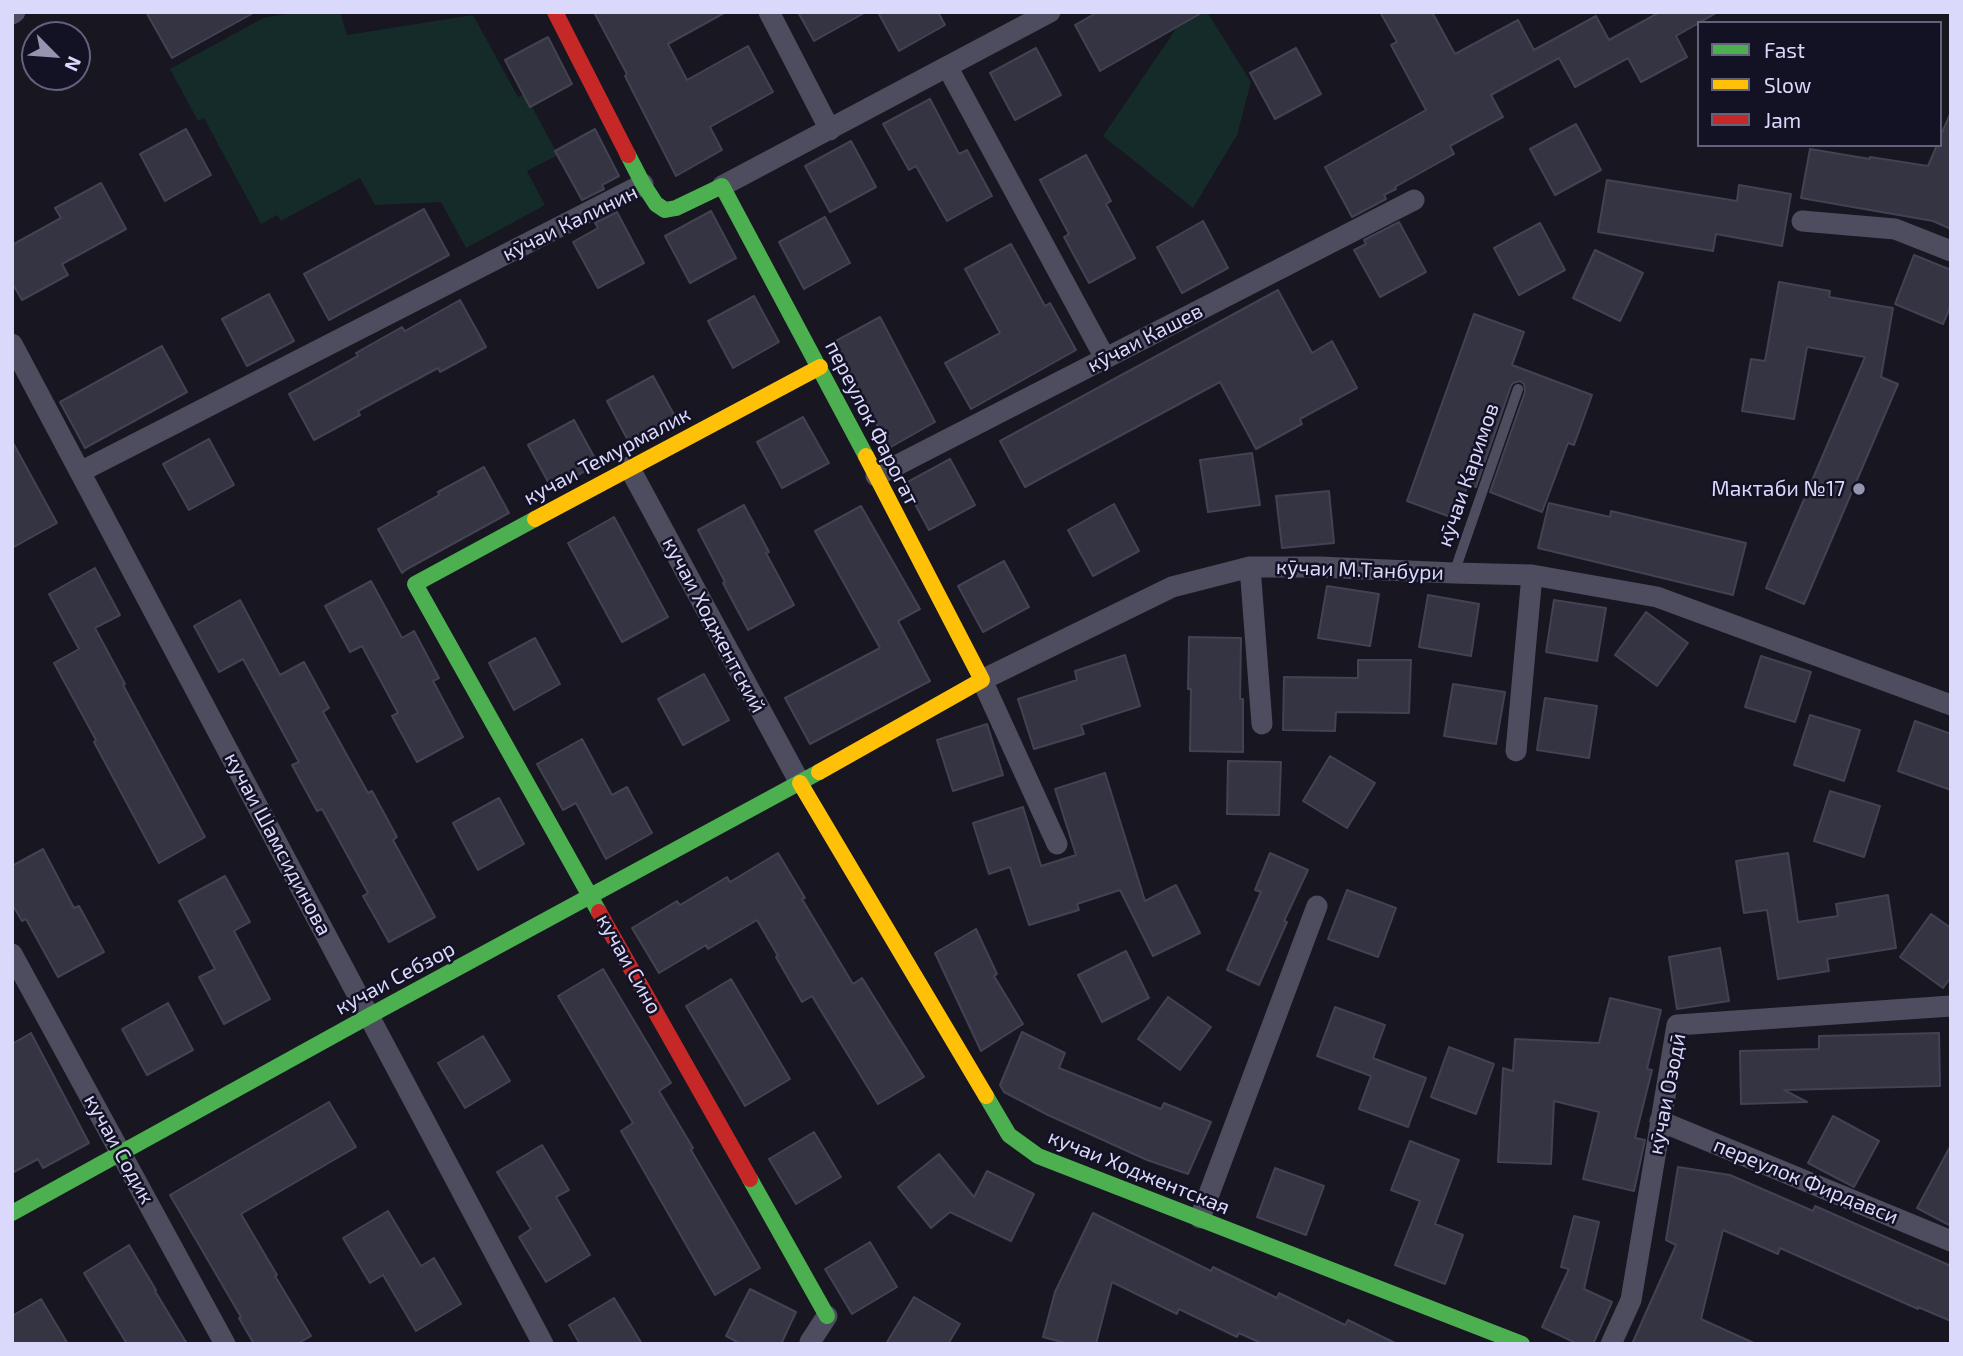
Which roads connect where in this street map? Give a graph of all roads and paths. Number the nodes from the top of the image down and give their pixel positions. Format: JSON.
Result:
{"nodes":[{"id":1,"x":555,"y":12,"type":"edge"},
{"id":2,"x":769,"y":12,"type":"edge"},
{"id":3,"x":1051,"y":12,"type":"edge"},
{"id":4,"x":948,"y":68,"type":"junction"},
{"id":5,"x":830,"y":130,"type":"junction"},
{"id":6,"x":643,"y":184,"type":"junction"},
{"id":7,"x":722,"y":186,"type":"junction"},
{"id":8,"x":1414,"y":200,"type":"dead end"},
{"id":9,"x":1802,"y":221,"type":"dead end"},
{"id":10,"x":1951,"y":251,"type":"edge"},
{"id":11,"x":12,"y":344,"type":"edge"},
{"id":12,"x":1105,"y":358,"type":"junction"},
{"id":13,"x":820,"y":367,"type":"junction"},
{"id":14,"x":1518,"y":390,"type":"dead end"},
{"id":15,"x":629,"y":467,"type":"junction"},
{"id":16,"x":80,"y":472,"type":"junction"},
{"id":17,"x":876,"y":476,"type":"junction"},
{"id":18,"x":1250,"y":567,"type":"junction"},
{"id":19,"x":1454,"y":573,"type":"junction"},
{"id":20,"x":1532,"y":575,"type":"junction"},
{"id":21,"x":415,"y":584,"type":"joint"},
{"id":22,"x":982,"y":680,"type":"junction"},
{"id":23,"x":1951,"y":705,"type":"edge"},
{"id":24,"x":1262,"y":724,"type":"dead end"},
{"id":25,"x":1516,"y":751,"type":"dead end"},
{"id":26,"x":800,"y":783,"type":"junction"},
{"id":27,"x":1057,"y":844,"type":"dead end"},
{"id":28,"x":591,"y":896,"type":"junction"},
{"id":29,"x":1317,"y":906,"type":"dead end"},
{"id":30,"x":12,"y":954,"type":"edge"},
{"id":31,"x":1951,"y":1006,"type":"edge"},
{"id":32,"x":369,"y":1016,"type":"junction"},
{"id":33,"x":1660,"y":1121,"type":"junction"},
{"id":34,"x":120,"y":1152,"type":"junction"},
{"id":35,"x":12,"y":1213,"type":"edge"},
{"id":36,"x":1200,"y":1219,"type":"junction"},
{"id":37,"x":1951,"y":1241,"type":"edge"},
{"id":38,"x":827,"y":1316,"type":"joint"},
{"id":39,"x":225,"y":1344,"type":"edge"},
{"id":40,"x":543,"y":1344,"type":"edge"},
{"id":41,"x":811,"y":1344,"type":"edge"},
{"id":42,"x":1522,"y":1344,"type":"edge"},
{"id":43,"x":1611,"y":1344,"type":"edge"}],
"edges":[{"from":1,"to":6,"type":"street"},
{"from":2,"to":5,"type":"street"},
{"from":3,"to":4,"type":"street","name":"кӯчаи Калинин"},
{"from":4,"to":5,"type":"street","name":"кӯчаи Калинин"},
{"from":4,"to":12,"type":"street"},
{"from":5,"to":7,"type":"street","name":"кӯчаи Калинин"},
{"from":6,"to":7,"type":"street","name":"кӯчаи Калинин"},
{"from":6,"to":16,"type":"street","name":"кӯчаи Калинин"},
{"from":7,"to":13,"type":"street","name":"переулок Фарогат"},
{"from":8,"to":12,"type":"street","name":"кӯчаи Кашев"},
{"from":9,"to":10,"type":"street"},
{"from":11,"to":16,"type":"street","name":"кучаи Шамсидинова"},
{"from":12,"to":17,"type":"street","name":"кӯчаи Кашев"},
{"from":13,"to":15,"type":"street","name":"кучаи Темурмалик"},
{"from":13,"to":17,"type":"street","name":"переулок Фарогат"},
{"from":14,"to":19,"type":"lane","name":"кӯчаи Каримов"},
{"from":15,"to":21,"type":"street","name":"кучаи Темурмалик"},
{"from":15,"to":26,"type":"street","name":"кучаи Ходжентский"},
{"from":16,"to":32,"type":"street","name":"кучаи Шамсидинова"},
{"from":17,"to":22,"type":"street","name":"переулок Фарогат"},
{"from":18,"to":19,"type":"street","name":"кӯчаи М.Танбури"},
{"from":18,"to":22,"type":"street","name":"кӯчаи М.Танбури"},
{"from":18,"to":24,"type":"street"},
{"from":19,"to":20,"type":"street","name":"кӯчаи М.Танбури"},
{"from":20,"to":23,"type":"street","name":"кӯчаи М.Танбури"},
{"from":20,"to":25,"type":"street"},
{"from":21,"to":28,"type":"street","name":"кучаи Сино"},
{"from":22,"to":26,"type":"street","name":"кӯчаи М.Танбури"},
{"from":22,"to":27,"type":"street"},
{"from":26,"to":28,"type":"street","name":"кучаи Себзор"},
{"from":26,"to":36,"type":"street","name":"кучаи Ходжентская"},
{"from":28,"to":32,"type":"street","name":"кучаи Себзор"},
{"from":28,"to":38,"type":"street","name":"кучаи Сино"},
{"from":29,"to":36,"type":"street"},
{"from":30,"to":34,"type":"street","name":"кучаи Содик"},
{"from":31,"to":33,"type":"street","name":"кӯчаи Озодӣ"},
{"from":32,"to":34,"type":"street","name":"кучаи Себзор"},
{"from":32,"to":40,"type":"street","name":"кучаи Шамсидинова"},
{"from":33,"to":37,"type":"street","name":"переулок Фирдавси"},
{"from":33,"to":43,"type":"street","name":"кӯчаи Озодӣ"},
{"from":34,"to":35,"type":"street","name":"кучаи Себзор"},
{"from":34,"to":39,"type":"street","name":"кучаи Содик"},
{"from":36,"to":42,"type":"street","name":"кучаи Ходжентская"},
{"from":38,"to":41,"type":"street","name":"кучаи Сино"}]}
